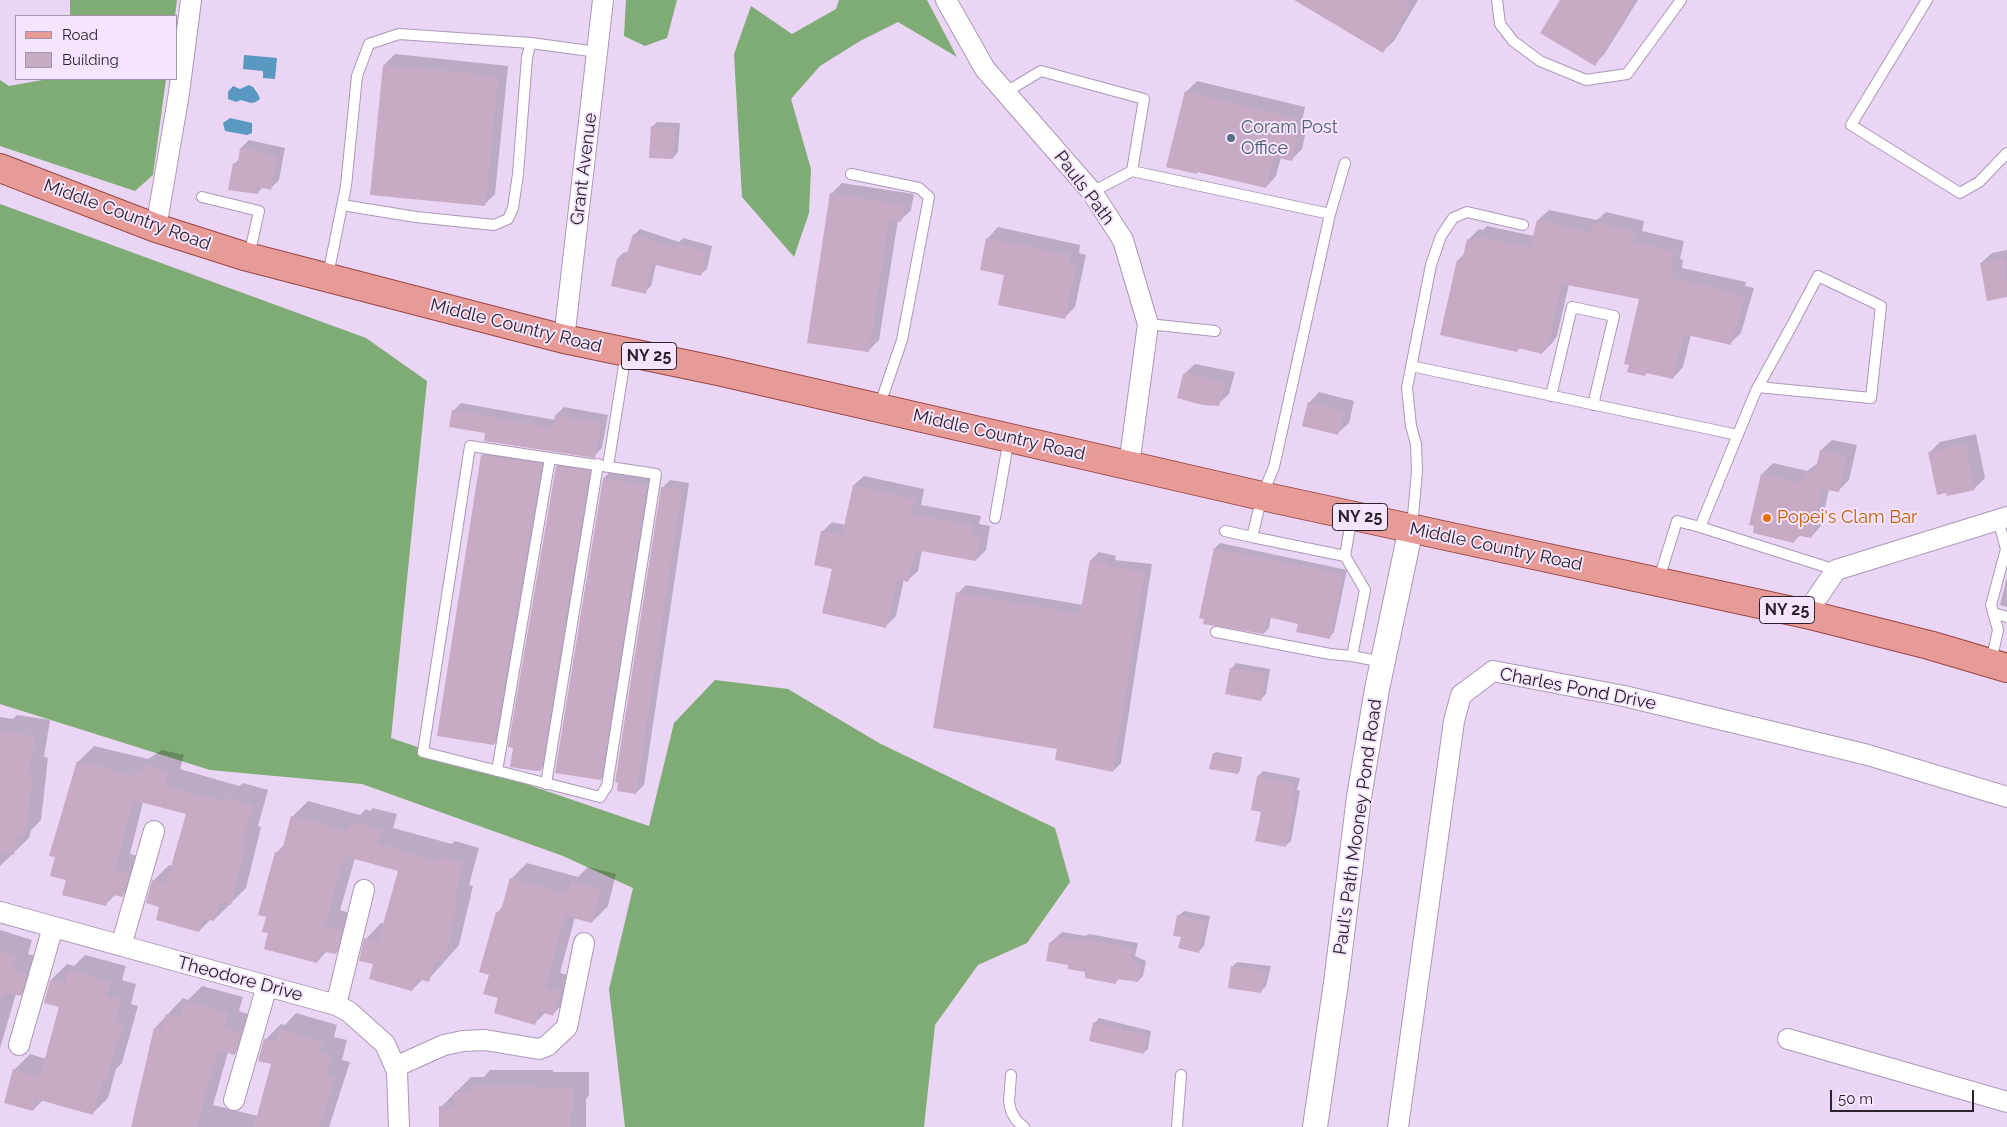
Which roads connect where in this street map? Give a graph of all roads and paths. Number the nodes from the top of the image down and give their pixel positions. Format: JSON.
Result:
{"nodes":[{"id":1,"x":191,"y":0,"type":"edge"},
{"id":2,"x":603,"y":0,"type":"edge"},
{"id":3,"x":946,"y":0,"type":"edge"},
{"id":4,"x":1497,"y":0,"type":"edge"},
{"id":5,"x":1681,"y":0,"type":"edge"},
{"id":6,"x":1928,"y":0,"type":"edge"},
{"id":7,"x":531,"y":43,"type":"junction"},
{"id":8,"x":597,"y":52,"type":"junction"},
{"id":9,"x":1006,"y":92,"type":"junction"},
{"id":10,"x":2007,"y":154,"type":"edge"},
{"id":11,"x":1345,"y":163,"type":"dead end"},
{"id":12,"x":0,"y":168,"type":"edge"},
{"id":13,"x":1132,"y":171,"type":"junction"},
{"id":14,"x":851,"y":174,"type":"dead end"},
{"id":15,"x":1092,"y":192,"type":"junction"},
{"id":16,"x":202,"y":197,"type":"dead end"},
{"id":17,"x":342,"y":204,"type":"junction"},
{"id":18,"x":1330,"y":214,"type":"junction"},
{"id":19,"x":1523,"y":225,"type":"dead end"},
{"id":20,"x":156,"y":228,"type":"junction"},
{"id":21,"x":248,"y":257,"type":"junction"},
{"id":22,"x":327,"y":278,"type":"junction"},
{"id":23,"x":1148,"y":324,"type":"junction"},
{"id":24,"x":1215,"y":331,"type":"dead end"},
{"id":25,"x":564,"y":339,"type":"junction"},
{"id":26,"x":626,"y":352,"type":"junction"},
{"id":27,"x":1412,"y":366,"type":"junction"},
{"id":28,"x":1758,"y":387,"type":"junction"},
{"id":29,"x":1551,"y":396,"type":"junction"},
{"id":30,"x":1593,"y":405,"type":"junction"},
{"id":31,"x":879,"y":408,"type":"junction"},
{"id":32,"x":1738,"y":435,"type":"junction"},
{"id":33,"x":1009,"y":437,"type":"junction"},
{"id":34,"x":550,"y":458,"type":"junction"},
{"id":35,"x":603,"y":465,"type":"junction"},
{"id":36,"x":1129,"y":465,"type":"junction"},
{"id":37,"x":1262,"y":496,"type":"junction"},
{"id":38,"x":1352,"y":515,"type":"junction"},
{"id":39,"x":995,"y":518,"type":"dead end"},
{"id":40,"x":2003,"y":519,"type":"edge"},
{"id":41,"x":1700,"y":527,"type":"junction"},
{"id":42,"x":1412,"y":528,"type":"junction"},
{"id":43,"x":1225,"y":531,"type":"dead end"},
{"id":44,"x":1252,"y":537,"type":"junction"},
{"id":45,"x":1345,"y":556,"type":"junction"},
{"id":46,"x":1836,"y":570,"type":"junction"},
{"id":47,"x":1658,"y":583,"type":"junction"},
{"id":48,"x":1993,"y":613,"type":"junction"},
{"id":49,"x":1806,"y":614,"type":"junction"},
{"id":50,"x":2007,"y":617,"type":"edge"},
{"id":51,"x":1216,"y":632,"type":"dead end"},
{"id":52,"x":1352,"y":656,"type":"junction"},
{"id":53,"x":1383,"y":662,"type":"junction"},
{"id":54,"x":1999,"y":666,"type":"edge"},
{"id":55,"x":497,"y":771,"type":"junction"},
{"id":56,"x":546,"y":784,"type":"junction"},
{"id":57,"x":2007,"y":797,"type":"edge"},
{"id":58,"x":154,"y":831,"type":"dead end"},
{"id":59,"x":364,"y":890,"type":"dead end"},
{"id":60,"x":0,"y":912,"type":"edge"},
{"id":61,"x":53,"y":927,"type":"junction"},
{"id":62,"x":584,"y":943,"type":"dead end"},
{"id":63,"x":121,"y":946,"type":"junction"},
{"id":64,"x":267,"y":986,"type":"junction"},
{"id":65,"x":336,"y":1005,"type":"junction"},
{"id":66,"x":1788,"y":1039,"type":"dead end"},
{"id":67,"x":19,"y":1045,"type":"dead end"},
{"id":68,"x":395,"y":1067,"type":"junction"},
{"id":69,"x":1011,"y":1075,"type":"dead end"},
{"id":70,"x":1181,"y":1075,"type":"dead end"},
{"id":71,"x":234,"y":1100,"type":"dead end"},
{"id":72,"x":2007,"y":1102,"type":"edge"},
{"id":73,"x":399,"y":1127,"type":"edge"},
{"id":74,"x":1024,"y":1127,"type":"edge"},
{"id":75,"x":1177,"y":1127,"type":"edge"},
{"id":76,"x":1315,"y":1127,"type":"edge"},
{"id":77,"x":1398,"y":1127,"type":"edge"}],
"edges":[{"from":1,"to":20,"type":"street"},
{"from":2,"to":8,"type":"street","name":"Grant Avenue"},
{"from":3,"to":9,"type":"street","name":"Pauls Path"},
{"from":4,"to":5,"type":"lane"},
{"from":6,"to":10,"type":"lane"},
{"from":7,"to":8,"type":"lane"},
{"from":7,"to":17,"type":"lane"},
{"from":7,"to":17,"type":"lane"},
{"from":8,"to":25,"type":"street","name":"Grant Avenue"},
{"from":9,"to":13,"type":"lane"},
{"from":9,"to":15,"type":"street","name":"Pauls Path"},
{"from":11,"to":18,"type":"lane"},
{"from":12,"to":20,"type":"main road","name":"Middle Country Road","number":"NY 25"},
{"from":13,"to":15,"type":"lane"},
{"from":13,"to":18,"type":"lane"},
{"from":14,"to":31,"type":"lane"},
{"from":15,"to":23,"type":"street","name":"Pauls Path"},
{"from":16,"to":21,"type":"lane"},
{"from":17,"to":22,"type":"lane"},
{"from":18,"to":37,"type":"lane"},
{"from":19,"to":27,"type":"lane"},
{"from":20,"to":21,"type":"main road","name":"Middle Country Road","number":"NY 25"},
{"from":21,"to":22,"type":"main road","name":"Middle Country Road","number":"NY 25"},
{"from":22,"to":25,"type":"main road","name":"Middle Country Road","number":"NY 25"},
{"from":23,"to":24,"type":"lane"},
{"from":23,"to":36,"type":"street","name":"Pauls Path"},
{"from":25,"to":26,"type":"main road","name":"Middle Country Road","number":"NY 25"},
{"from":26,"to":31,"type":"main road","name":"Middle Country Road","number":"NY 25"},
{"from":26,"to":35,"type":"lane"},
{"from":27,"to":29,"type":"lane"},
{"from":27,"to":42,"type":"lane"},
{"from":28,"to":28,"type":"lane"},
{"from":28,"to":32,"type":"lane"},
{"from":29,"to":30,"type":"lane"},
{"from":29,"to":30,"type":"lane"},
{"from":30,"to":32,"type":"lane"},
{"from":31,"to":33,"type":"main road","name":"Middle Country Road","number":"NY 25"},
{"from":32,"to":41,"type":"lane"},
{"from":33,"to":36,"type":"main road","name":"Middle Country Road","number":"NY 25"},
{"from":33,"to":39,"type":"lane"},
{"from":34,"to":35,"type":"lane"},
{"from":34,"to":55,"type":"lane"},
{"from":34,"to":55,"type":"lane"},
{"from":35,"to":56,"type":"lane"},
{"from":35,"to":56,"type":"lane"},
{"from":36,"to":37,"type":"main road","name":"Middle Country Road","number":"NY 25"},
{"from":37,"to":38,"type":"main road","name":"Middle Country Road","number":"NY 25"},
{"from":37,"to":44,"type":"lane"},
{"from":38,"to":42,"type":"main road","name":"Middle Country Road","number":"NY 25"},
{"from":38,"to":45,"type":"lane"},
{"from":40,"to":46,"type":"street"},
{"from":40,"to":48,"type":"lane"},
{"from":41,"to":46,"type":"lane"},
{"from":41,"to":47,"type":"lane"},
{"from":42,"to":47,"type":"main road","name":"Middle Country Road","number":"NY 25"},
{"from":42,"to":53,"type":"street","name":"Paul's Path Mooney Pond Road"},
{"from":43,"to":44,"type":"lane"},
{"from":44,"to":45,"type":"lane"},
{"from":45,"to":52,"type":"lane"},
{"from":46,"to":49,"type":"street"},
{"from":47,"to":49,"type":"main road","name":"Middle Country Road","number":"NY 25"},
{"from":48,"to":50,"type":"lane"},
{"from":48,"to":54,"type":"lane"},
{"from":49,"to":54,"type":"main road","name":"Middle Country Road","number":"NY 25"},
{"from":51,"to":52,"type":"lane"},
{"from":52,"to":53,"type":"lane"},
{"from":53,"to":76,"type":"street","name":"Paul's Path Mooney Pond Road"},
{"from":55,"to":56,"type":"lane"},
{"from":57,"to":77,"type":"street","name":"Charles Pond Drive"},
{"from":58,"to":63,"type":"street"},
{"from":59,"to":65,"type":"street"},
{"from":60,"to":61,"type":"street","name":"Theodore Drive"},
{"from":61,"to":63,"type":"street","name":"Theodore Drive"},
{"from":61,"to":67,"type":"street"},
{"from":62,"to":68,"type":"street"},
{"from":63,"to":64,"type":"street","name":"Theodore Drive"},
{"from":64,"to":65,"type":"street","name":"Theodore Drive"},
{"from":64,"to":71,"type":"street"},
{"from":65,"to":68,"type":"street","name":"Theodore Drive"},
{"from":66,"to":72,"type":"street"},
{"from":68,"to":73,"type":"street","name":"Theodore Drive"},
{"from":69,"to":74,"type":"lane"},
{"from":70,"to":75,"type":"lane"}]}
